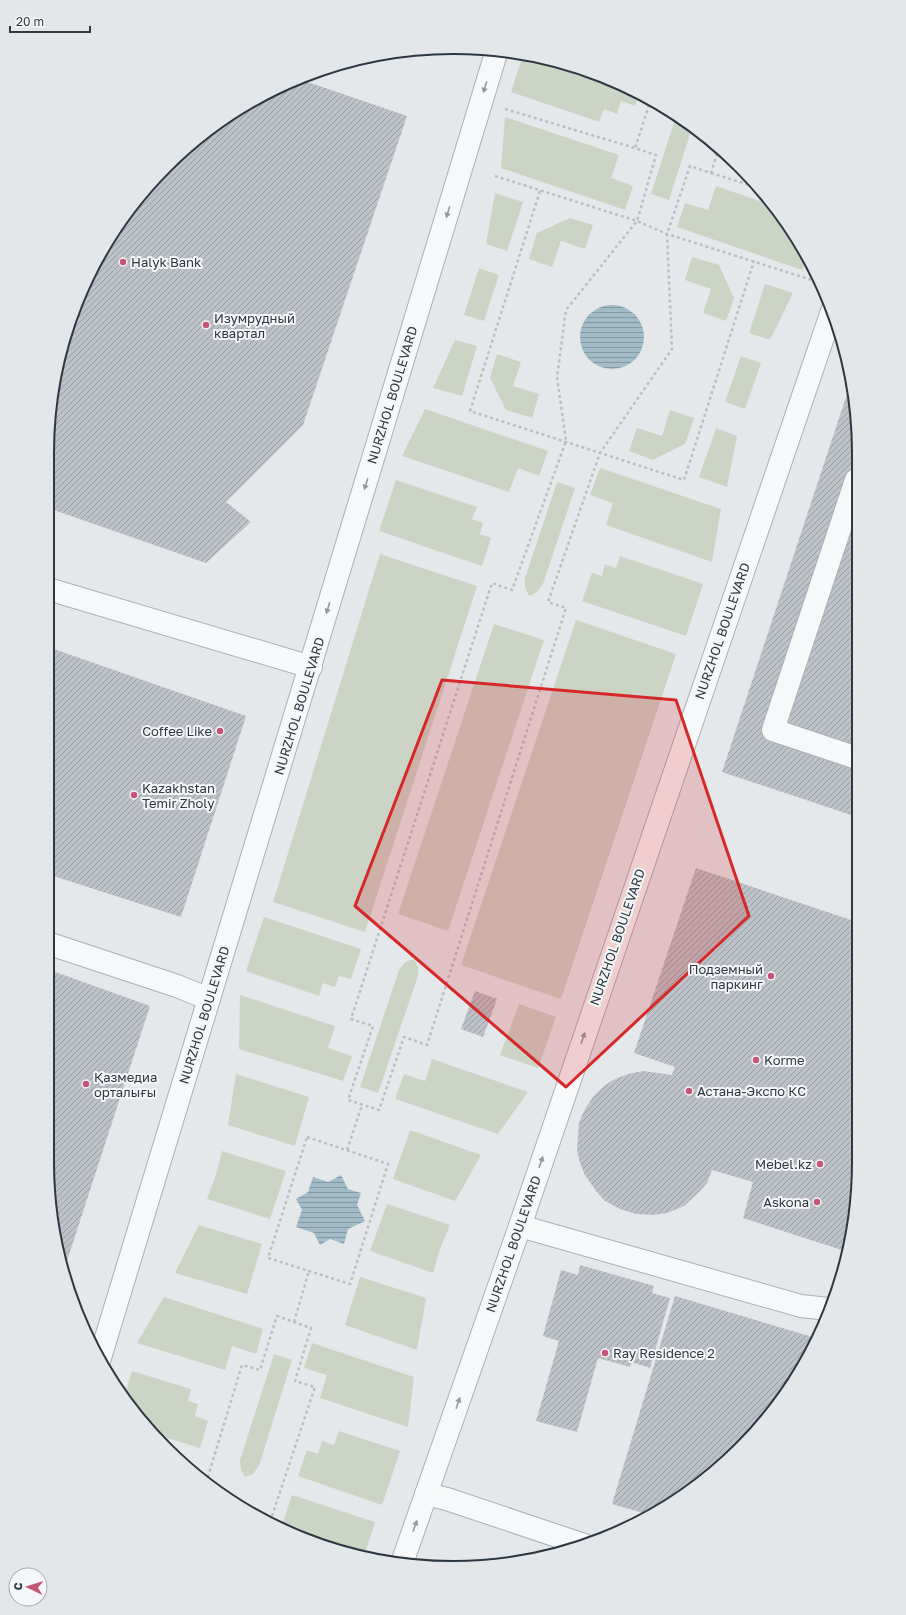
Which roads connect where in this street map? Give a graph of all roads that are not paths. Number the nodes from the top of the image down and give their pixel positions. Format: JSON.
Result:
{"nodes":[{"id":1,"x":494,"y":56,"type":"edge"},
{"id":2,"x":829,"y":320,"type":"edge"},
{"id":3,"x":852,"y":492,"type":"edge"},
{"id":4,"x":54,"y":591,"type":"edge"},
{"id":5,"x":311,"y":667,"type":"junction"},
{"id":6,"x":852,"y":756,"type":"edge"},
{"id":7,"x":54,"y":945,"type":"edge"},
{"id":8,"x":209,"y":999,"type":"junction"},
{"id":9,"x":520,"y":1226,"type":"junction"},
{"id":10,"x":824,"y":1309,"type":"edge"},
{"id":11,"x":102,"y":1352,"type":"edge"},
{"id":12,"x":426,"y":1494,"type":"junction"},
{"id":13,"x":575,"y":1542,"type":"edge"},
{"id":14,"x":404,"y":1558,"type":"edge"}],
"edges":[{"from":1,"to":5,"type":"street","name":"NURZHOL BOULEVARD","one_way":true},
{"from":9,"to":2,"type":"street","name":"NURZHOL BOULEVARD","one_way":true},
{"from":3,"to":6,"type":"street"},
{"from":4,"to":5,"type":"street"},
{"from":5,"to":8,"type":"street","name":"NURZHOL BOULEVARD"},
{"from":7,"to":8,"type":"street"},
{"from":8,"to":11,"type":"street","name":"NURZHOL BOULEVARD"},
{"from":9,"to":10,"type":"street"},
{"from":12,"to":9,"type":"street","name":"NURZHOL BOULEVARD","one_way":true},
{"from":12,"to":13,"type":"street"},
{"from":14,"to":12,"type":"street","name":"NURZHOL BOULEVARD","one_way":true}]}
